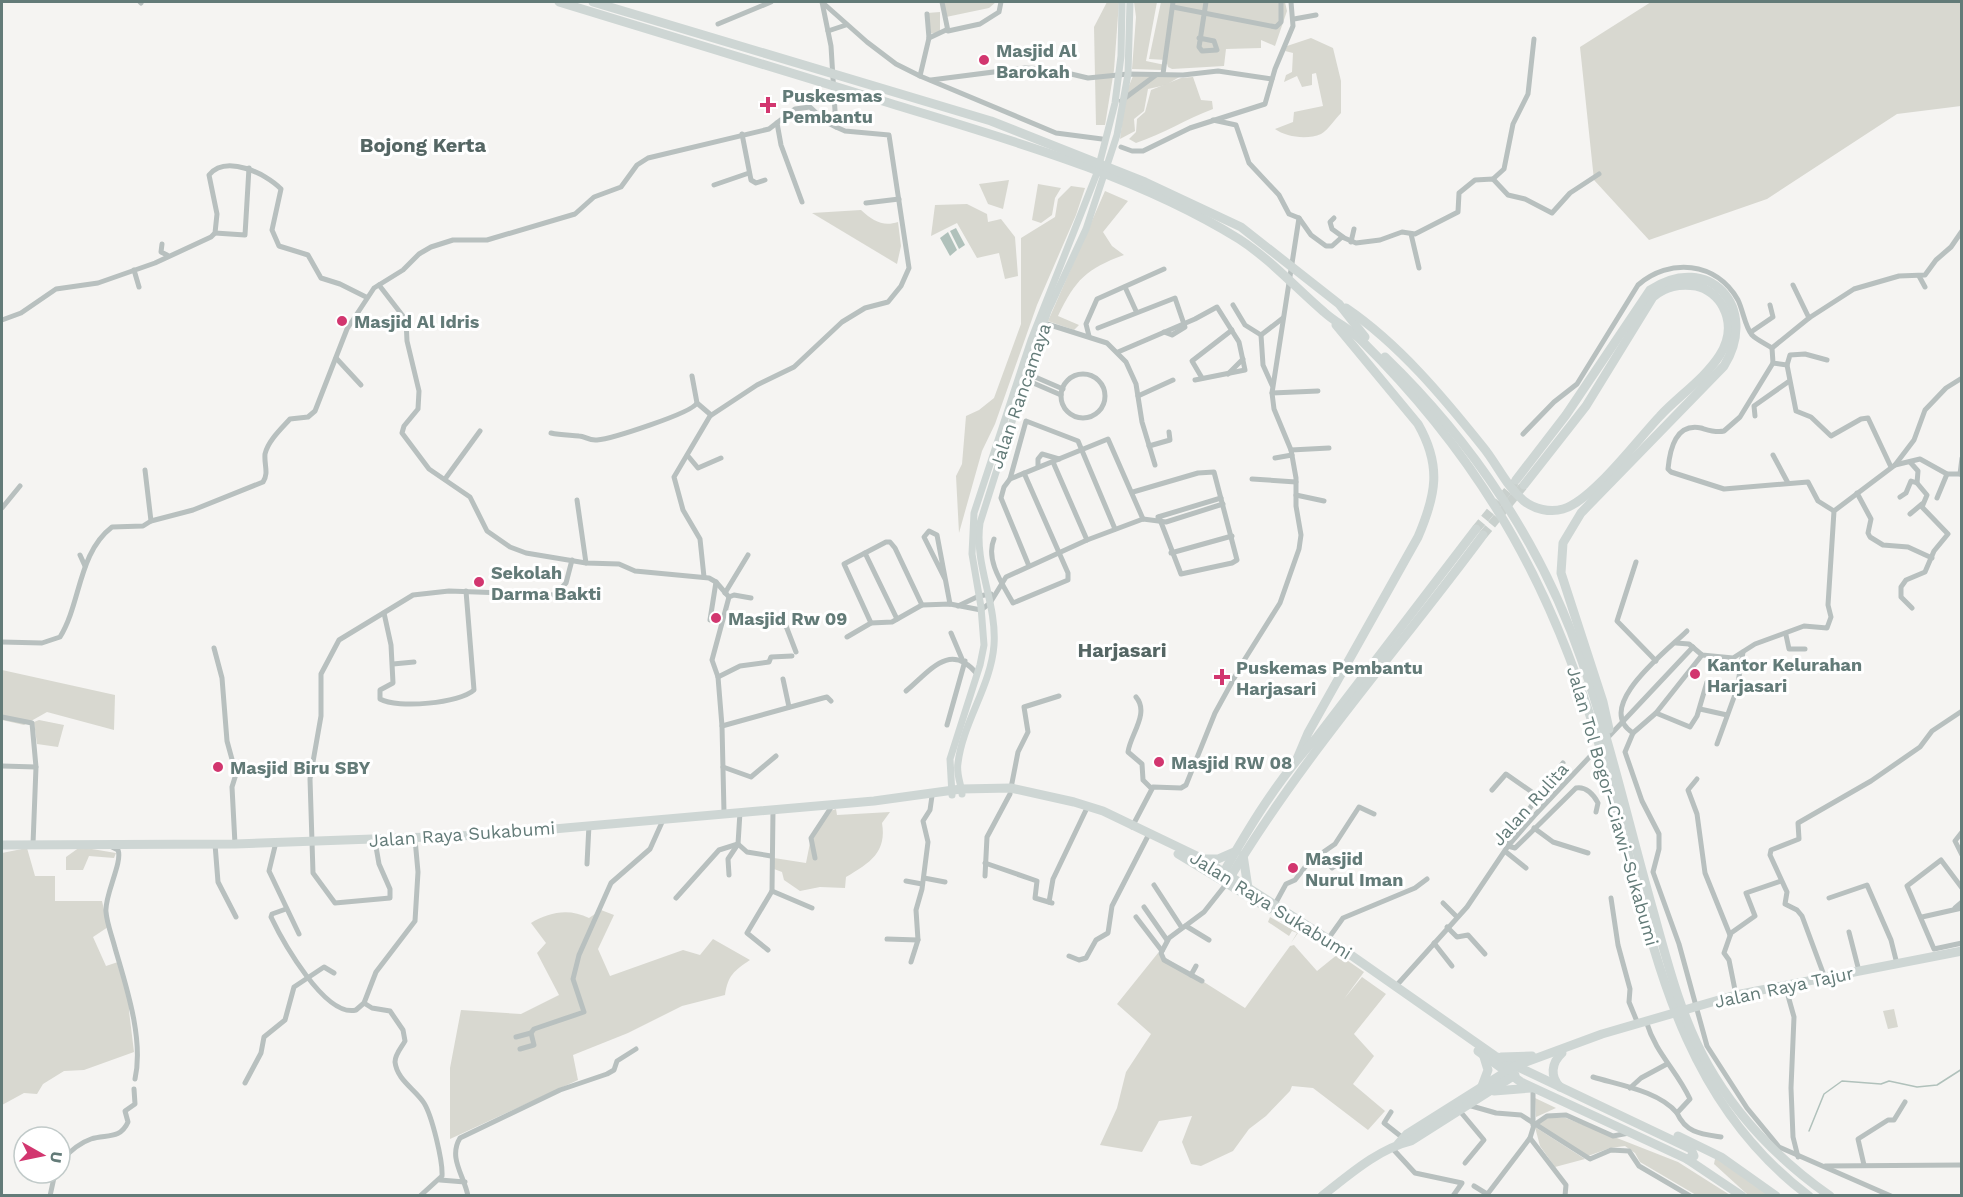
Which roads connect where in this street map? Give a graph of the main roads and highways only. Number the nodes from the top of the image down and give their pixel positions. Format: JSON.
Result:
{"nodes":[{"id":1,"x":559,"y":2,"type":"edge"},
{"id":2,"x":593,"y":2,"type":"edge"},
{"id":3,"x":1142,"y":186,"type":"junction"},
{"id":4,"x":1157,"y":193,"type":"junction"},
{"id":5,"x":1339,"y":303,"type":"junction"},
{"id":6,"x":1329,"y":316,"type":"junction"},
{"id":7,"x":1413,"y":389,"type":"junction"},
{"id":8,"x":1472,"y":461,"type":"junction"},
{"id":9,"x":1297,"y":759,"type":"junction"},
{"id":10,"x":1612,"y":761,"type":"junction"},
{"id":11,"x":1010,"y":791,"type":"junction"},
{"id":12,"x":957,"y":792,"type":"junction"},
{"id":13,"x":920,"y":796,"type":"junction"},
{"id":14,"x":1132,"y":827,"type":"junction"},
{"id":15,"x":1149,"y":836,"type":"junction"},
{"id":16,"x":2,"y":845,"type":"edge"},
{"id":17,"x":1240,"y":851,"type":"junction"},
{"id":18,"x":1203,"y":859,"type":"junction"},
{"id":19,"x":1225,"y":878,"type":"junction"},
{"id":20,"x":1248,"y":888,"type":"junction"},
{"id":21,"x":1273,"y":908,"type":"junction"},
{"id":22,"x":1962,"y":951,"type":"edge"},
{"id":23,"x":1610,"y":1033,"type":"junction"},
{"id":24,"x":1562,"y":1053,"type":"junction"},
{"id":25,"x":1482,"y":1054,"type":"junction"},
{"id":26,"x":1541,"y":1055,"type":"junction"},
{"id":27,"x":1495,"y":1056,"type":"junction"},
{"id":28,"x":1519,"y":1068,"type":"junction"},
{"id":29,"x":1509,"y":1074,"type":"junction"},
{"id":30,"x":1533,"y":1088,"type":"junction"},
{"id":31,"x":1485,"y":1090,"type":"junction"},
{"id":32,"x":1563,"y":1090,"type":"junction"},
{"id":33,"x":1611,"y":1112,"type":"junction"},
{"id":34,"x":1398,"y":1143,"type":"junction"},
{"id":35,"x":1712,"y":1152,"type":"junction"},
{"id":36,"x":1687,"y":1159,"type":"junction"},
{"id":37,"x":1704,"y":1168,"type":"junction"},
{"id":38,"x":1328,"y":1194,"type":"edge"},
{"id":39,"x":1742,"y":1196,"type":"edge"},
{"id":40,"x":1776,"y":1196,"type":"edge"},
{"id":41,"x":1809,"y":1196,"type":"edge"},
{"id":42,"x":1830,"y":1196,"type":"edge"}],
"edges":[{"from":1,"to":3,"type":"highway","name":"Jalan Tol Bogor–Ciawi–Sukabumi"},
{"from":2,"to":3,"type":"highway","name":"Jalan Tol Bogor–Ciawi–Sukabumi"},
{"from":3,"to":4,"type":"highway","name":"Jalan Tol Bogor–Ciawi–Sukabumi"},
{"from":4,"to":5,"type":"highway","name":"Jalan Tol Bogor–Ciawi–Sukabumi"},
{"from":4,"to":6,"type":"highway","name":"Jalan Tol Bogor–Ciawi–Sukabumi"},
{"from":5,"to":7,"type":"highway","name":"Jalan Tol Bogor–Ciawi–Sukabumi"},
{"from":5,"to":10,"type":"highway"},
{"from":6,"to":7,"type":"highway","name":"Jalan Tol Bogor–Ciawi–Sukabumi"},
{"from":6,"to":9,"type":"highway"},
{"from":7,"to":8,"type":"highway","name":"Jalan Tol Bogor–Ciawi–Sukabumi"},
{"from":8,"to":10,"type":"highway","name":"Jalan Tol Bogor–Ciawi–Sukabumi"},
{"from":8,"to":41,"type":"highway","name":"Jalan Tol Bogor–Ciawi–Sukabumi"},
{"from":9,"to":17,"type":"highway"},
{"from":9,"to":17,"type":"highway"},
{"from":10,"to":42,"type":"highway","name":"Jalan Tol Bogor–Ciawi–Sukabumi"},
{"from":11,"to":12,"type":"highway","name":"Jalan Raya Sukabumi"},
{"from":11,"to":14,"type":"highway","name":"Jalan Raya Sukabumi"},
{"from":11,"to":14,"type":"highway","name":"Jalan Raya Sukabumi"},
{"from":12,"to":13,"type":"highway","name":"Jalan Raya Sukabumi"},
{"from":12,"to":13,"type":"highway","name":"Jalan Raya Sukabumi"},
{"from":13,"to":16,"type":"highway","name":"Jalan Raya Sukabumi"},
{"from":14,"to":15,"type":"highway","name":"Jalan Raya Sukabumi"},
{"from":15,"to":18,"type":"highway","name":"Jalan Raya Sukabumi"},
{"from":15,"to":19,"type":"highway","name":"Jalan Raya Sukabumi"},
{"from":17,"to":18,"type":"highway"},
{"from":17,"to":19,"type":"highway"},
{"from":17,"to":20,"type":"highway"},
{"from":18,"to":19,"type":"highway","name":"Jalan Raya Sukabumi"},
{"from":19,"to":20,"type":"highway","name":"Jalan Raya Sukabumi"},
{"from":19,"to":21,"type":"highway","name":"Jalan Raya Sukabumi"},
{"from":20,"to":21,"type":"highway","name":"Jalan Raya Sukabumi"},
{"from":21,"to":25,"type":"highway","name":"Jalan Raya Sukabumi"},
{"from":21,"to":27,"type":"highway","name":"Jalan Raya Sukabumi"},
{"from":22,"to":23,"type":"highway","name":"Jalan Raya Tajur"},
{"from":23,"to":24,"type":"highway","name":"Jalan Raya Tajur"},
{"from":23,"to":26,"type":"highway","name":"Jalan Raya Tajur"},
{"from":24,"to":28,"type":"highway","name":"Jalan Raya Tajur"},
{"from":24,"to":32,"type":"highway"},
{"from":25,"to":29,"type":"highway","name":"Jalan Raya Sukabumi"},
{"from":25,"to":31,"type":"highway"},
{"from":26,"to":27,"type":"highway"},
{"from":26,"to":28,"type":"highway","name":"Jalan Raya Tajur"},
{"from":27,"to":28,"type":"highway","name":"Jalan Raya Sukabumi"},
{"from":28,"to":29,"type":"highway","name":"Jalan Raya Tajur"},
{"from":28,"to":32,"type":"highway","name":"Jalan Raya Sukabumi"},
{"from":29,"to":30,"type":"highway","name":"Jalan Raya Sukabumi"},
{"from":29,"to":31,"type":"highway","name":"Jalan Raya Tajur"},
{"from":30,"to":31,"type":"highway"},
{"from":30,"to":36,"type":"highway","name":"Jalan Raya Sukabumi"},
{"from":31,"to":34,"type":"highway","name":"Jalan Raya Tajur"},
{"from":31,"to":34,"type":"highway","name":"Jalan Raya Tajur"},
{"from":32,"to":33,"type":"highway","name":"Jalan Raya Sukabumi"},
{"from":33,"to":35,"type":"highway"},
{"from":33,"to":36,"type":"highway"},
{"from":34,"to":38,"type":"highway"},
{"from":35,"to":37,"type":"highway"},
{"from":35,"to":40,"type":"highway"},
{"from":36,"to":37,"type":"highway","name":"Jalan Raya Sukabumi"},
{"from":37,"to":39,"type":"highway","name":"Jalan Raya Sukabumi"}]}
